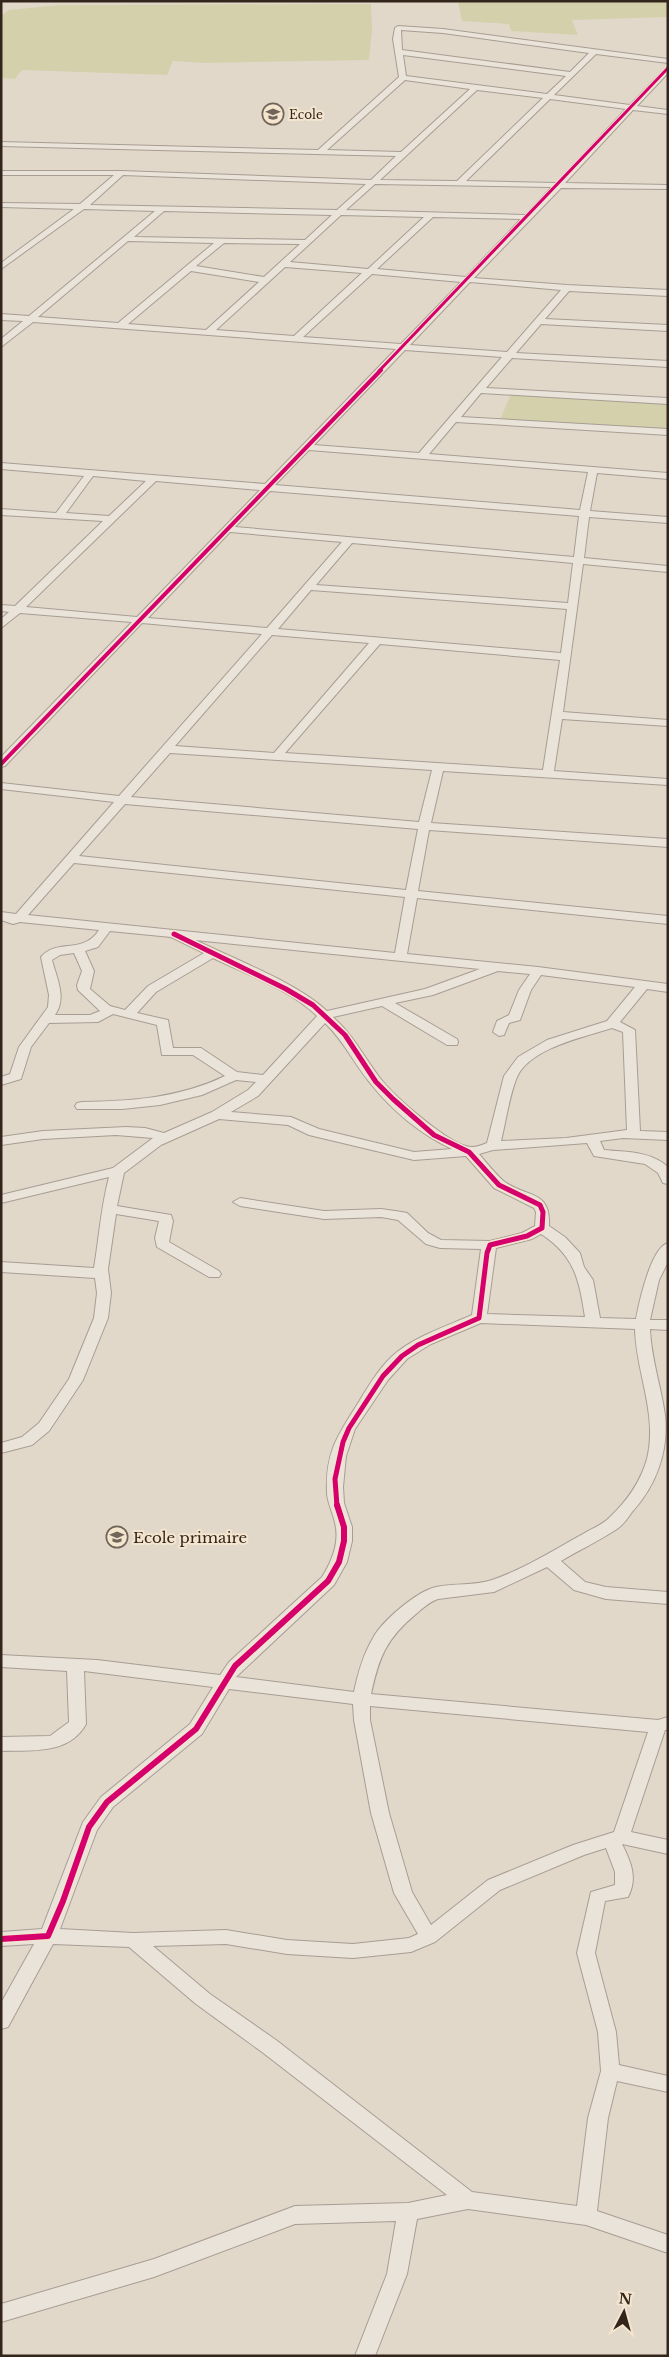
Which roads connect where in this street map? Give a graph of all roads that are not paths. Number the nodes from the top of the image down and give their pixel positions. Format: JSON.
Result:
{"nodes":[{"id":1,"x":399,"y":52,"type":"junction"},
{"id":2,"x":594,"y":52,"type":"junction"},
{"id":3,"x":668,"y":62,"type":"edge"},
{"id":4,"x":668,"y":68,"type":"edge"},
{"id":5,"x":571,"y":74,"type":"junction"},
{"id":6,"x":402,"y":78,"type":"junction"},
{"id":7,"x":475,"y":88,"type":"junction"},
{"id":8,"x":548,"y":97,"type":"junction"},
{"id":9,"x":630,"y":107,"type":"junction"},
{"id":10,"x":668,"y":112,"type":"edge"},
{"id":11,"x":1,"y":144,"type":"edge"},
{"id":12,"x":320,"y":152,"type":"junction"},
{"id":13,"x":402,"y":154,"type":"junction"},
{"id":14,"x":1,"y":173,"type":"edge"},
{"id":15,"x":120,"y":173,"type":"junction"},
{"id":16,"x":668,"y":175,"type":"edge"},
{"id":17,"x":372,"y":182,"type":"junction"},
{"id":18,"x":460,"y":183,"type":"junction"},
{"id":19,"x":558,"y":186,"type":"junction"},
{"id":20,"x":658,"y":186,"type":"junction"},
{"id":21,"x":668,"y":187,"type":"edge"},
{"id":22,"x":1,"y":205,"type":"edge"},
{"id":23,"x":82,"y":207,"type":"junction"},
{"id":24,"x":162,"y":209,"type":"junction"},
{"id":25,"x":337,"y":213,"type":"junction"},
{"id":26,"x":430,"y":215,"type":"junction"},
{"id":27,"x":526,"y":217,"type":"junction"},
{"id":28,"x":129,"y":239,"type":"junction"},
{"id":29,"x":223,"y":240,"type":"junction"},
{"id":30,"x":306,"y":242,"type":"junction"},
{"id":31,"x":281,"y":264,"type":"junction"},
{"id":32,"x":1,"y":268,"type":"edge"},
{"id":33,"x":190,"y":268,"type":"junction"},
{"id":34,"x":369,"y":272,"type":"junction"},
{"id":35,"x":265,"y":280,"type":"junction"},
{"id":36,"x":465,"y":280,"type":"junction"},
{"id":37,"x":567,"y":288,"type":"junction"},
{"id":38,"x":668,"y":293,"type":"edge"},
{"id":39,"x":1,"y":317,"type":"edge"},
{"id":40,"x":32,"y":319,"type":"junction"},
{"id":41,"x":538,"y":321,"type":"junction"},
{"id":42,"x":121,"y":326,"type":"junction"},
{"id":43,"x":668,"y":328,"type":"edge"},
{"id":44,"x":208,"y":332,"type":"junction"},
{"id":45,"x":297,"y":338,"type":"junction"},
{"id":46,"x":1,"y":344,"type":"edge"},
{"id":47,"x":402,"y":346,"type":"junction"},
{"id":48,"x":509,"y":355,"type":"junction"},
{"id":49,"x":668,"y":364,"type":"edge"},
{"id":50,"x":480,"y":390,"type":"junction"},
{"id":51,"x":668,"y":400,"type":"edge"},
{"id":52,"x":455,"y":419,"type":"junction"},
{"id":53,"x":668,"y":432,"type":"edge"},
{"id":54,"x":305,"y":447,"type":"junction"},
{"id":55,"x":422,"y":456,"type":"junction"},
{"id":56,"x":1,"y":466,"type":"edge"},
{"id":57,"x":593,"y":470,"type":"junction"},
{"id":58,"x":90,"y":474,"type":"junction"},
{"id":59,"x":668,"y":476,"type":"edge"},
{"id":60,"x":153,"y":479,"type":"junction"},
{"id":61,"x":265,"y":488,"type":"junction"},
{"id":62,"x":6,"y":512,"type":"edge"},
{"id":63,"x":584,"y":514,"type":"junction"},
{"id":64,"x":58,"y":517,"type":"junction"},
{"id":65,"x":113,"y":519,"type":"junction"},
{"id":66,"x":668,"y":520,"type":"edge"},
{"id":67,"x":1,"y":521,"type":"edge"},
{"id":68,"x":228,"y":529,"type":"junction"},
{"id":69,"x":348,"y":542,"type":"junction"},
{"id":70,"x":578,"y":561,"type":"junction"},
{"id":71,"x":668,"y":569,"type":"edge"},
{"id":72,"x":308,"y":587,"type":"junction"},
{"id":73,"x":573,"y":606,"type":"junction"},
{"id":74,"x":1,"y":608,"type":"edge"},
{"id":75,"x":18,"y":609,"type":"junction"},
{"id":76,"x":138,"y":620,"type":"junction"},
{"id":77,"x":1,"y":625,"type":"edge"},
{"id":78,"x":269,"y":631,"type":"junction"},
{"id":79,"x":378,"y":640,"type":"junction"},
{"id":80,"x":564,"y":657,"type":"junction"},
{"id":81,"x":556,"y":715,"type":"junction"},
{"id":82,"x":668,"y":723,"type":"edge"},
{"id":83,"x":166,"y":749,"type":"junction"},
{"id":84,"x":277,"y":756,"type":"junction"},
{"id":85,"x":1,"y":764,"type":"edge"},
{"id":86,"x":438,"y":767,"type":"junction"},
{"id":87,"x":548,"y":774,"type":"junction"},
{"id":88,"x":668,"y":782,"type":"edge"},
{"id":89,"x":1,"y":786,"type":"edge"},
{"id":90,"x":120,"y":801,"type":"junction"},
{"id":91,"x":424,"y":827,"type":"junction"},
{"id":92,"x":668,"y":843,"type":"edge"},
{"id":93,"x":70,"y":860,"type":"junction"},
{"id":94,"x":412,"y":893,"type":"junction"},
{"id":95,"x":1,"y":916,"type":"edge"},
{"id":96,"x":19,"y":918,"type":"junction"},
{"id":97,"x":668,"y":920,"type":"edge"},
{"id":98,"x":1,"y":925,"type":"edge"},
{"id":99,"x":106,"y":928,"type":"junction"},
{"id":100,"x":174,"y":934,"type":"junction"},
{"id":101,"x":78,"y":949,"type":"junction"},
{"id":102,"x":213,"y":953,"type":"junction"},
{"id":103,"x":400,"y":958,"type":"junction"},
{"id":104,"x":496,"y":968,"type":"junction"},
{"id":105,"x":538,"y":971,"type":"junction"},
{"id":106,"x":643,"y":986,"type":"junction"},
{"id":107,"x":668,"y":988,"type":"edge"},
{"id":108,"x":385,"y":1003,"type":"junction"},
{"id":109,"x":108,"y":1012,"type":"junction"},
{"id":110,"x":129,"y":1013,"type":"junction"},
{"id":111,"x":325,"y":1015,"type":"junction"},
{"id":112,"x":45,"y":1019,"type":"junction"},
{"id":113,"x":612,"y":1024,"type":"junction"},
{"id":114,"x":499,"y":1032,"type":"dead end"},
{"id":115,"x":452,"y":1042,"type":"dead end"},
{"id":116,"x":234,"y":1076,"type":"junction"},
{"id":117,"x":265,"y":1079,"type":"junction"},
{"id":118,"x":1,"y":1081,"type":"edge"},
{"id":119,"x":82,"y":1106,"type":"dead end"},
{"id":120,"x":216,"y":1115,"type":"junction"},
{"id":121,"x":634,"y":1134,"type":"junction"},
{"id":122,"x":668,"y":1136,"type":"edge"},
{"id":123,"x":165,"y":1138,"type":"junction"},
{"id":124,"x":591,"y":1138,"type":"junction"},
{"id":125,"x":1,"y":1141,"type":"edge"},
{"id":126,"x":493,"y":1146,"type":"junction"},
{"id":127,"x":469,"y":1152,"type":"junction"},
{"id":128,"x":118,"y":1171,"type":"junction"},
{"id":129,"x":668,"y":1180,"type":"edge"},
{"id":130,"x":1,"y":1199,"type":"edge"},
{"id":131,"x":240,"y":1202,"type":"dead end"},
{"id":132,"x":111,"y":1209,"type":"junction"},
{"id":133,"x":542,"y":1228,"type":"junction"},
{"id":134,"x":490,"y":1246,"type":"junction"},
{"id":135,"x":666,"y":1253,"type":"edge"},
{"id":136,"x":1,"y":1267,"type":"edge"},
{"id":137,"x":102,"y":1273,"type":"junction"},
{"id":138,"x":214,"y":1274,"type":"dead end"},
{"id":139,"x":479,"y":1318,"type":"junction"},
{"id":140,"x":593,"y":1322,"type":"junction"},
{"id":141,"x":642,"y":1323,"type":"junction"},
{"id":142,"x":668,"y":1325,"type":"edge"},
{"id":143,"x":663,"y":1413,"type":"edge"},
{"id":144,"x":1,"y":1448,"type":"edge"},
{"id":145,"x":549,"y":1560,"type":"junction"},
{"id":146,"x":668,"y":1598,"type":"edge"},
{"id":147,"x":1,"y":1661,"type":"edge"},
{"id":148,"x":75,"y":1664,"type":"junction"},
{"id":149,"x":223,"y":1681,"type":"junction"},
{"id":150,"x":361,"y":1699,"type":"junction"},
{"id":151,"x":663,"y":1724,"type":"edge"},
{"id":152,"x":1,"y":1744,"type":"edge"},
{"id":153,"x":616,"y":1838,"type":"junction"},
{"id":154,"x":668,"y":1847,"type":"edge"},
{"id":155,"x":48,"y":1936,"type":"junction"},
{"id":156,"x":430,"y":1937,"type":"junction"},
{"id":157,"x":1,"y":1940,"type":"edge"},
{"id":158,"x":134,"y":1940,"type":"junction"},
{"id":159,"x":1,"y":2021,"type":"edge"},
{"id":160,"x":610,"y":2071,"type":"junction"},
{"id":161,"x":668,"y":2084,"type":"edge"},
{"id":162,"x":468,"y":2200,"type":"junction"},
{"id":163,"x":408,"y":2212,"type":"junction"},
{"id":164,"x":586,"y":2216,"type":"junction"},
{"id":165,"x":668,"y":2244,"type":"edge"},
{"id":166,"x":1,"y":2314,"type":"edge"},
{"id":167,"x":365,"y":2356,"type":"edge"}],
"edges":[{"from":1,"to":2,"type":"street"},
{"from":1,"to":5,"type":"street"},
{"from":1,"to":6,"type":"street"},
{"from":2,"to":3,"type":"street"},
{"from":2,"to":5,"type":"street"},
{"from":4,"to":9,"type":"street"},
{"from":5,"to":8,"type":"street"},
{"from":6,"to":7,"type":"street"},
{"from":6,"to":12,"type":"street"},
{"from":7,"to":8,"type":"street"},
{"from":7,"to":13,"type":"street"},
{"from":8,"to":9,"type":"street"},
{"from":8,"to":18,"type":"street"},
{"from":9,"to":10,"type":"street"},
{"from":9,"to":19,"type":"street"},
{"from":11,"to":12,"type":"street"},
{"from":12,"to":13,"type":"street"},
{"from":13,"to":17,"type":"street"},
{"from":14,"to":15,"type":"street"},
{"from":15,"to":17,"type":"street"},
{"from":15,"to":23,"type":"street"},
{"from":16,"to":20,"type":"street"},
{"from":17,"to":18,"type":"street"},
{"from":17,"to":25,"type":"street"},
{"from":18,"to":19,"type":"street"},
{"from":19,"to":20,"type":"street"},
{"from":19,"to":27,"type":"street"},
{"from":20,"to":21,"type":"street"},
{"from":22,"to":23,"type":"street"},
{"from":23,"to":24,"type":"street"},
{"from":23,"to":32,"type":"street"},
{"from":24,"to":25,"type":"street"},
{"from":24,"to":28,"type":"street"},
{"from":25,"to":26,"type":"street"},
{"from":25,"to":30,"type":"street"},
{"from":26,"to":27,"type":"street"},
{"from":26,"to":34,"type":"street"},
{"from":27,"to":36,"type":"street"},
{"from":28,"to":29,"type":"street"},
{"from":28,"to":40,"type":"street"},
{"from":29,"to":30,"type":"street"},
{"from":29,"to":33,"type":"street"},
{"from":30,"to":31,"type":"street"},
{"from":31,"to":34,"type":"street"},
{"from":31,"to":35,"type":"street"},
{"from":33,"to":35,"type":"street"},
{"from":33,"to":42,"type":"street"},
{"from":34,"to":36,"type":"street"},
{"from":34,"to":45,"type":"street"},
{"from":35,"to":44,"type":"street"},
{"from":36,"to":37,"type":"street"},
{"from":36,"to":47,"type":"street"},
{"from":37,"to":38,"type":"street"},
{"from":37,"to":41,"type":"street"},
{"from":39,"to":40,"type":"street"},
{"from":40,"to":42,"type":"street"},
{"from":40,"to":46,"type":"street"},
{"from":41,"to":43,"type":"street"},
{"from":41,"to":48,"type":"street"},
{"from":42,"to":44,"type":"street"},
{"from":44,"to":45,"type":"street"},
{"from":45,"to":47,"type":"street"},
{"from":47,"to":48,"type":"street"},
{"from":47,"to":54,"type":"street"},
{"from":48,"to":49,"type":"street"},
{"from":48,"to":50,"type":"street"},
{"from":50,"to":51,"type":"street"},
{"from":50,"to":52,"type":"street"},
{"from":52,"to":53,"type":"street"},
{"from":52,"to":55,"type":"street"},
{"from":54,"to":55,"type":"street"},
{"from":54,"to":61,"type":"street"},
{"from":55,"to":57,"type":"street"},
{"from":56,"to":58,"type":"street"},
{"from":57,"to":59,"type":"street"},
{"from":57,"to":63,"type":"street"},
{"from":58,"to":60,"type":"street"},
{"from":58,"to":64,"type":"street"},
{"from":60,"to":61,"type":"street"},
{"from":60,"to":65,"type":"street"},
{"from":61,"to":63,"type":"street"},
{"from":61,"to":68,"type":"street"},
{"from":62,"to":64,"type":"street"},
{"from":62,"to":67,"type":"street"},
{"from":63,"to":66,"type":"street"},
{"from":63,"to":70,"type":"street"},
{"from":64,"to":65,"type":"street"},
{"from":65,"to":75,"type":"street"},
{"from":68,"to":69,"type":"street"},
{"from":68,"to":76,"type":"street"},
{"from":69,"to":70,"type":"street"},
{"from":69,"to":72,"type":"street"},
{"from":70,"to":71,"type":"street"},
{"from":70,"to":73,"type":"street"},
{"from":72,"to":73,"type":"street"},
{"from":72,"to":78,"type":"street"},
{"from":73,"to":80,"type":"street"},
{"from":74,"to":75,"type":"street"},
{"from":75,"to":76,"type":"street"},
{"from":75,"to":77,"type":"street"},
{"from":76,"to":78,"type":"street"},
{"from":76,"to":85,"type":"street"},
{"from":78,"to":79,"type":"street"},
{"from":78,"to":83,"type":"street"},
{"from":79,"to":80,"type":"street"},
{"from":79,"to":84,"type":"street"},
{"from":80,"to":81,"type":"street"},
{"from":81,"to":82,"type":"street"},
{"from":81,"to":87,"type":"street"},
{"from":83,"to":84,"type":"street"},
{"from":83,"to":90,"type":"street"},
{"from":84,"to":86,"type":"street"},
{"from":86,"to":87,"type":"street"},
{"from":86,"to":91,"type":"street"},
{"from":87,"to":88,"type":"street"},
{"from":89,"to":90,"type":"street"},
{"from":90,"to":91,"type":"street"},
{"from":90,"to":93,"type":"street"},
{"from":91,"to":92,"type":"street"},
{"from":91,"to":94,"type":"street"},
{"from":93,"to":94,"type":"street"},
{"from":93,"to":96,"type":"street"},
{"from":94,"to":97,"type":"street"},
{"from":94,"to":103,"type":"street"},
{"from":95,"to":96,"type":"street"},
{"from":96,"to":98,"type":"street"},
{"from":96,"to":99,"type":"street"},
{"from":99,"to":100,"type":"street"},
{"from":99,"to":101,"type":"street"},
{"from":100,"to":102,"type":"street"},
{"from":100,"to":103,"type":"street"},
{"from":101,"to":109,"type":"street"},
{"from":101,"to":112,"type":"street"},
{"from":102,"to":110,"type":"street"},
{"from":102,"to":111,"type":"street"},
{"from":103,"to":104,"type":"street"},
{"from":104,"to":105,"type":"street"},
{"from":104,"to":108,"type":"street"},
{"from":105,"to":106,"type":"street"},
{"from":105,"to":114,"type":"street"},
{"from":106,"to":107,"type":"street"},
{"from":106,"to":113,"type":"street"},
{"from":108,"to":111,"type":"street"},
{"from":108,"to":115,"type":"street"},
{"from":109,"to":110,"type":"street"},
{"from":109,"to":112,"type":"street"},
{"from":110,"to":116,"type":"street"},
{"from":111,"to":117,"type":"street"},
{"from":111,"to":127,"type":"street"},
{"from":112,"to":118,"type":"street"},
{"from":113,"to":121,"type":"street"},
{"from":113,"to":126,"type":"street"},
{"from":116,"to":117,"type":"street"},
{"from":116,"to":119,"type":"street"},
{"from":117,"to":120,"type":"street"},
{"from":120,"to":123,"type":"street"},
{"from":120,"to":127,"type":"street"},
{"from":121,"to":122,"type":"street"},
{"from":121,"to":124,"type":"street"},
{"from":123,"to":125,"type":"street"},
{"from":123,"to":128,"type":"street"},
{"from":124,"to":126,"type":"street"},
{"from":124,"to":129,"type":"street"},
{"from":126,"to":127,"type":"street"},
{"from":127,"to":133,"type":"street"},
{"from":128,"to":130,"type":"street"},
{"from":128,"to":132,"type":"street"},
{"from":131,"to":134,"type":"street"},
{"from":132,"to":137,"type":"street"},
{"from":132,"to":138,"type":"street"},
{"from":133,"to":134,"type":"street"},
{"from":133,"to":140,"type":"street"},
{"from":134,"to":139,"type":"street"},
{"from":135,"to":141,"type":"street"},
{"from":136,"to":137,"type":"street"},
{"from":137,"to":144,"type":"street"},
{"from":139,"to":140,"type":"street"},
{"from":139,"to":149,"type":"street"},
{"from":140,"to":141,"type":"street"},
{"from":141,"to":142,"type":"street"},
{"from":141,"to":143,"type":"street"},
{"from":143,"to":145,"type":"street"},
{"from":145,"to":146,"type":"street"},
{"from":145,"to":150,"type":"street"},
{"from":147,"to":148,"type":"street"},
{"from":148,"to":149,"type":"street"},
{"from":148,"to":152,"type":"street"},
{"from":149,"to":150,"type":"street"},
{"from":149,"to":155,"type":"street"},
{"from":150,"to":151,"type":"street"},
{"from":150,"to":156,"type":"street"},
{"from":151,"to":153,"type":"street"},
{"from":153,"to":154,"type":"street"},
{"from":153,"to":156,"type":"street"},
{"from":153,"to":160,"type":"street"},
{"from":155,"to":157,"type":"street"},
{"from":155,"to":158,"type":"street"},
{"from":155,"to":159,"type":"street"},
{"from":156,"to":158,"type":"street"},
{"from":158,"to":162,"type":"street"},
{"from":160,"to":161,"type":"street"},
{"from":160,"to":164,"type":"street"},
{"from":162,"to":163,"type":"street"},
{"from":162,"to":164,"type":"street"},
{"from":163,"to":166,"type":"street"},
{"from":163,"to":167,"type":"street"},
{"from":164,"to":165,"type":"street"}]}
